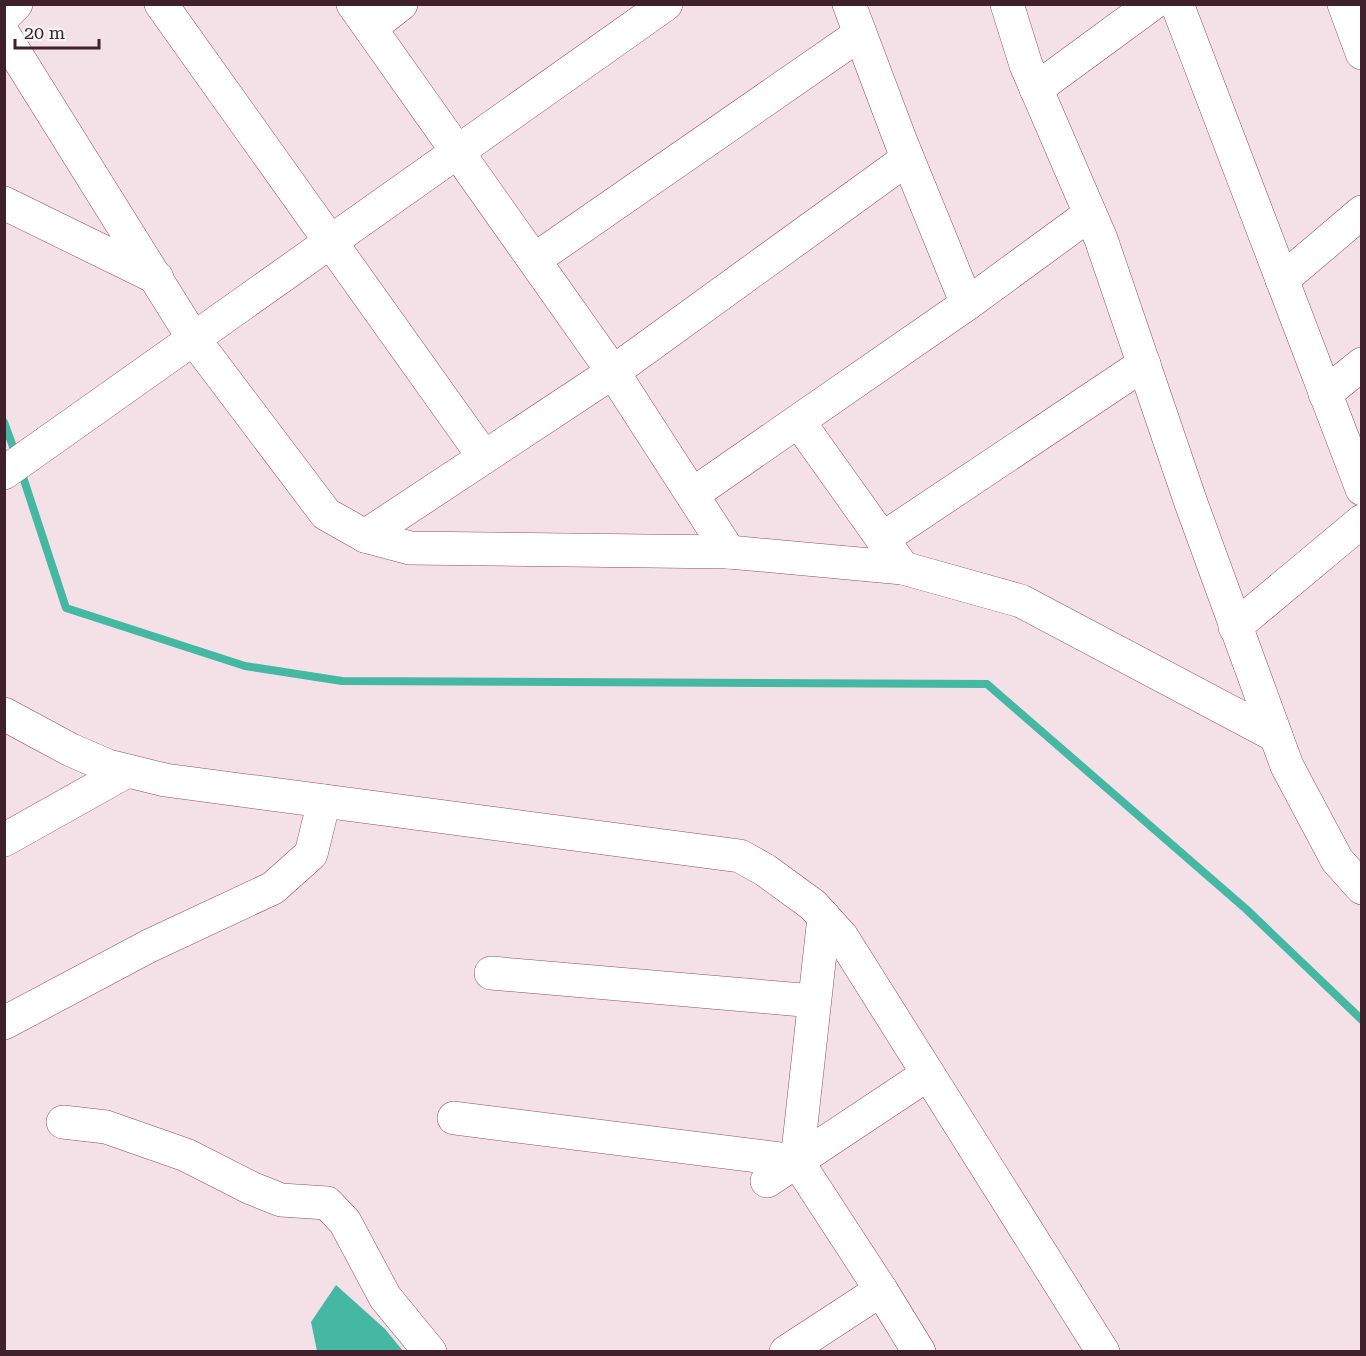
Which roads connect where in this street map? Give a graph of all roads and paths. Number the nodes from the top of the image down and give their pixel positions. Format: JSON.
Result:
{"nodes":[{"id":1,"x":16,"y":4,"type":"edge"},
{"id":2,"x":161,"y":4,"type":"edge"},
{"id":3,"x":401,"y":4,"type":"edge"},
{"id":4,"x":666,"y":4,"type":"edge"},
{"id":5,"x":849,"y":4,"type":"edge"},
{"id":6,"x":1007,"y":4,"type":"edge"},
{"id":7,"x":1152,"y":4,"type":"edge"},
{"id":8,"x":1177,"y":4,"type":"edge"},
{"id":9,"x":1344,"y":4,"type":"edge"},
{"id":10,"x":4,"y":16,"type":"edge"},
{"id":11,"x":361,"y":16,"type":"edge"},
{"id":12,"x":861,"y":34,"type":"junction"},
{"id":13,"x":4,"y":35,"type":"edge"},
{"id":14,"x":1362,"y":53,"type":"edge"},
{"id":15,"x":1036,"y":89,"type":"junction"},
{"id":16,"x":457,"y":152,"type":"junction"},
{"id":17,"x":907,"y":159,"type":"junction"},
{"id":18,"x":4,"y":203,"type":"edge"},
{"id":19,"x":1362,"y":212,"type":"edge"},
{"id":20,"x":1090,"y":214,"type":"junction"},
{"id":21,"x":330,"y":241,"type":"junction"},
{"id":22,"x":534,"y":260,"type":"junction"},
{"id":23,"x":157,"y":278,"type":"junction"},
{"id":24,"x":1282,"y":280,"type":"junction"},
{"id":25,"x":967,"y":304,"type":"junction"},
{"id":26,"x":193,"y":338,"type":"junction"},
{"id":27,"x":1144,"y":364,"type":"junction"},
{"id":28,"x":1362,"y":364,"type":"edge"},
{"id":29,"x":613,"y":372,"type":"junction"},
{"id":30,"x":1325,"y":394,"type":"junction"},
{"id":31,"x":799,"y":422,"type":"junction"},
{"id":32,"x":484,"y":457,"type":"junction"},
{"id":33,"x":4,"y":473,"type":"edge"},
{"id":34,"x":1362,"y":489,"type":"edge"},
{"id":35,"x":693,"y":494,"type":"junction"},
{"id":36,"x":1362,"y":521,"type":"edge"},
{"id":37,"x":365,"y":536,"type":"junction"},
{"id":38,"x":882,"y":539,"type":"junction"},
{"id":39,"x":729,"y":552,"type":"junction"},
{"id":40,"x":903,"y":568,"type":"junction"},
{"id":41,"x":1235,"y":627,"type":"junction"},
{"id":42,"x":4,"y":714,"type":"edge"},
{"id":43,"x":1276,"y":736,"type":"junction"},
{"id":44,"x":127,"y":771,"type":"junction"},
{"id":45,"x":324,"y":801,"type":"junction"},
{"id":46,"x":4,"y":840,"type":"edge"},
{"id":47,"x":1362,"y":888,"type":"edge"},
{"id":48,"x":824,"y":917,"type":"junction"},
{"id":49,"x":491,"y":973,"type":"dead end"},
{"id":50,"x":814,"y":1001,"type":"junction"},
{"id":51,"x":4,"y":1023,"type":"edge"},
{"id":52,"x":928,"y":1074,"type":"junction"},
{"id":53,"x":454,"y":1118,"type":"dead end"},
{"id":54,"x":63,"y":1122,"type":"dead end"},
{"id":55,"x":797,"y":1161,"type":"junction"},
{"id":56,"x":766,"y":1181,"type":"dead end"},
{"id":57,"x":881,"y":1290,"type":"junction"},
{"id":58,"x":430,"y":1352,"type":"edge"},
{"id":59,"x":786,"y":1352,"type":"edge"},
{"id":60,"x":919,"y":1352,"type":"edge"},
{"id":61,"x":1103,"y":1352,"type":"edge"}],
"edges":[{"from":1,"to":10,"type":"street"},
{"from":2,"to":21,"type":"street"},
{"from":3,"to":11,"type":"street"},
{"from":4,"to":16,"type":"street"},
{"from":5,"to":12,"type":"street"},
{"from":6,"to":15,"type":"street"},
{"from":7,"to":15,"type":"street"},
{"from":8,"to":24,"type":"street"},
{"from":9,"to":14,"type":"street"},
{"from":11,"to":16,"type":"street"},
{"from":12,"to":17,"type":"street"},
{"from":12,"to":22,"type":"street"},
{"from":13,"to":23,"type":"street"},
{"from":15,"to":20,"type":"street"},
{"from":16,"to":21,"type":"street"},
{"from":16,"to":22,"type":"street"},
{"from":17,"to":25,"type":"street"},
{"from":17,"to":29,"type":"street"},
{"from":18,"to":23,"type":"street"},
{"from":19,"to":24,"type":"street"},
{"from":20,"to":25,"type":"street"},
{"from":20,"to":27,"type":"street"},
{"from":21,"to":26,"type":"street"},
{"from":21,"to":32,"type":"street"},
{"from":22,"to":29,"type":"street"},
{"from":23,"to":26,"type":"street"},
{"from":24,"to":30,"type":"street"},
{"from":25,"to":31,"type":"street"},
{"from":26,"to":33,"type":"street"},
{"from":26,"to":37,"type":"street"},
{"from":27,"to":38,"type":"street"},
{"from":27,"to":41,"type":"street"},
{"from":28,"to":30,"type":"street"},
{"from":29,"to":32,"type":"street"},
{"from":29,"to":35,"type":"street"},
{"from":30,"to":34,"type":"street"},
{"from":31,"to":35,"type":"street"},
{"from":31,"to":38,"type":"street"},
{"from":32,"to":37,"type":"street"},
{"from":35,"to":39,"type":"street"},
{"from":36,"to":41,"type":"street"},
{"from":37,"to":39,"type":"street"},
{"from":38,"to":40,"type":"street"},
{"from":39,"to":40,"type":"street"},
{"from":40,"to":43,"type":"street"},
{"from":41,"to":43,"type":"street"},
{"from":42,"to":44,"type":"street"},
{"from":43,"to":47,"type":"street"},
{"from":44,"to":45,"type":"street"},
{"from":44,"to":46,"type":"street"},
{"from":45,"to":48,"type":"street"},
{"from":45,"to":51,"type":"street"},
{"from":48,"to":50,"type":"street"},
{"from":48,"to":52,"type":"street"},
{"from":49,"to":50,"type":"street"},
{"from":50,"to":55,"type":"street"},
{"from":52,"to":55,"type":"street"},
{"from":52,"to":61,"type":"street"},
{"from":53,"to":55,"type":"street"},
{"from":54,"to":58,"type":"street"},
{"from":55,"to":56,"type":"street"},
{"from":55,"to":57,"type":"street"},
{"from":57,"to":59,"type":"street"},
{"from":57,"to":60,"type":"street"}]}
